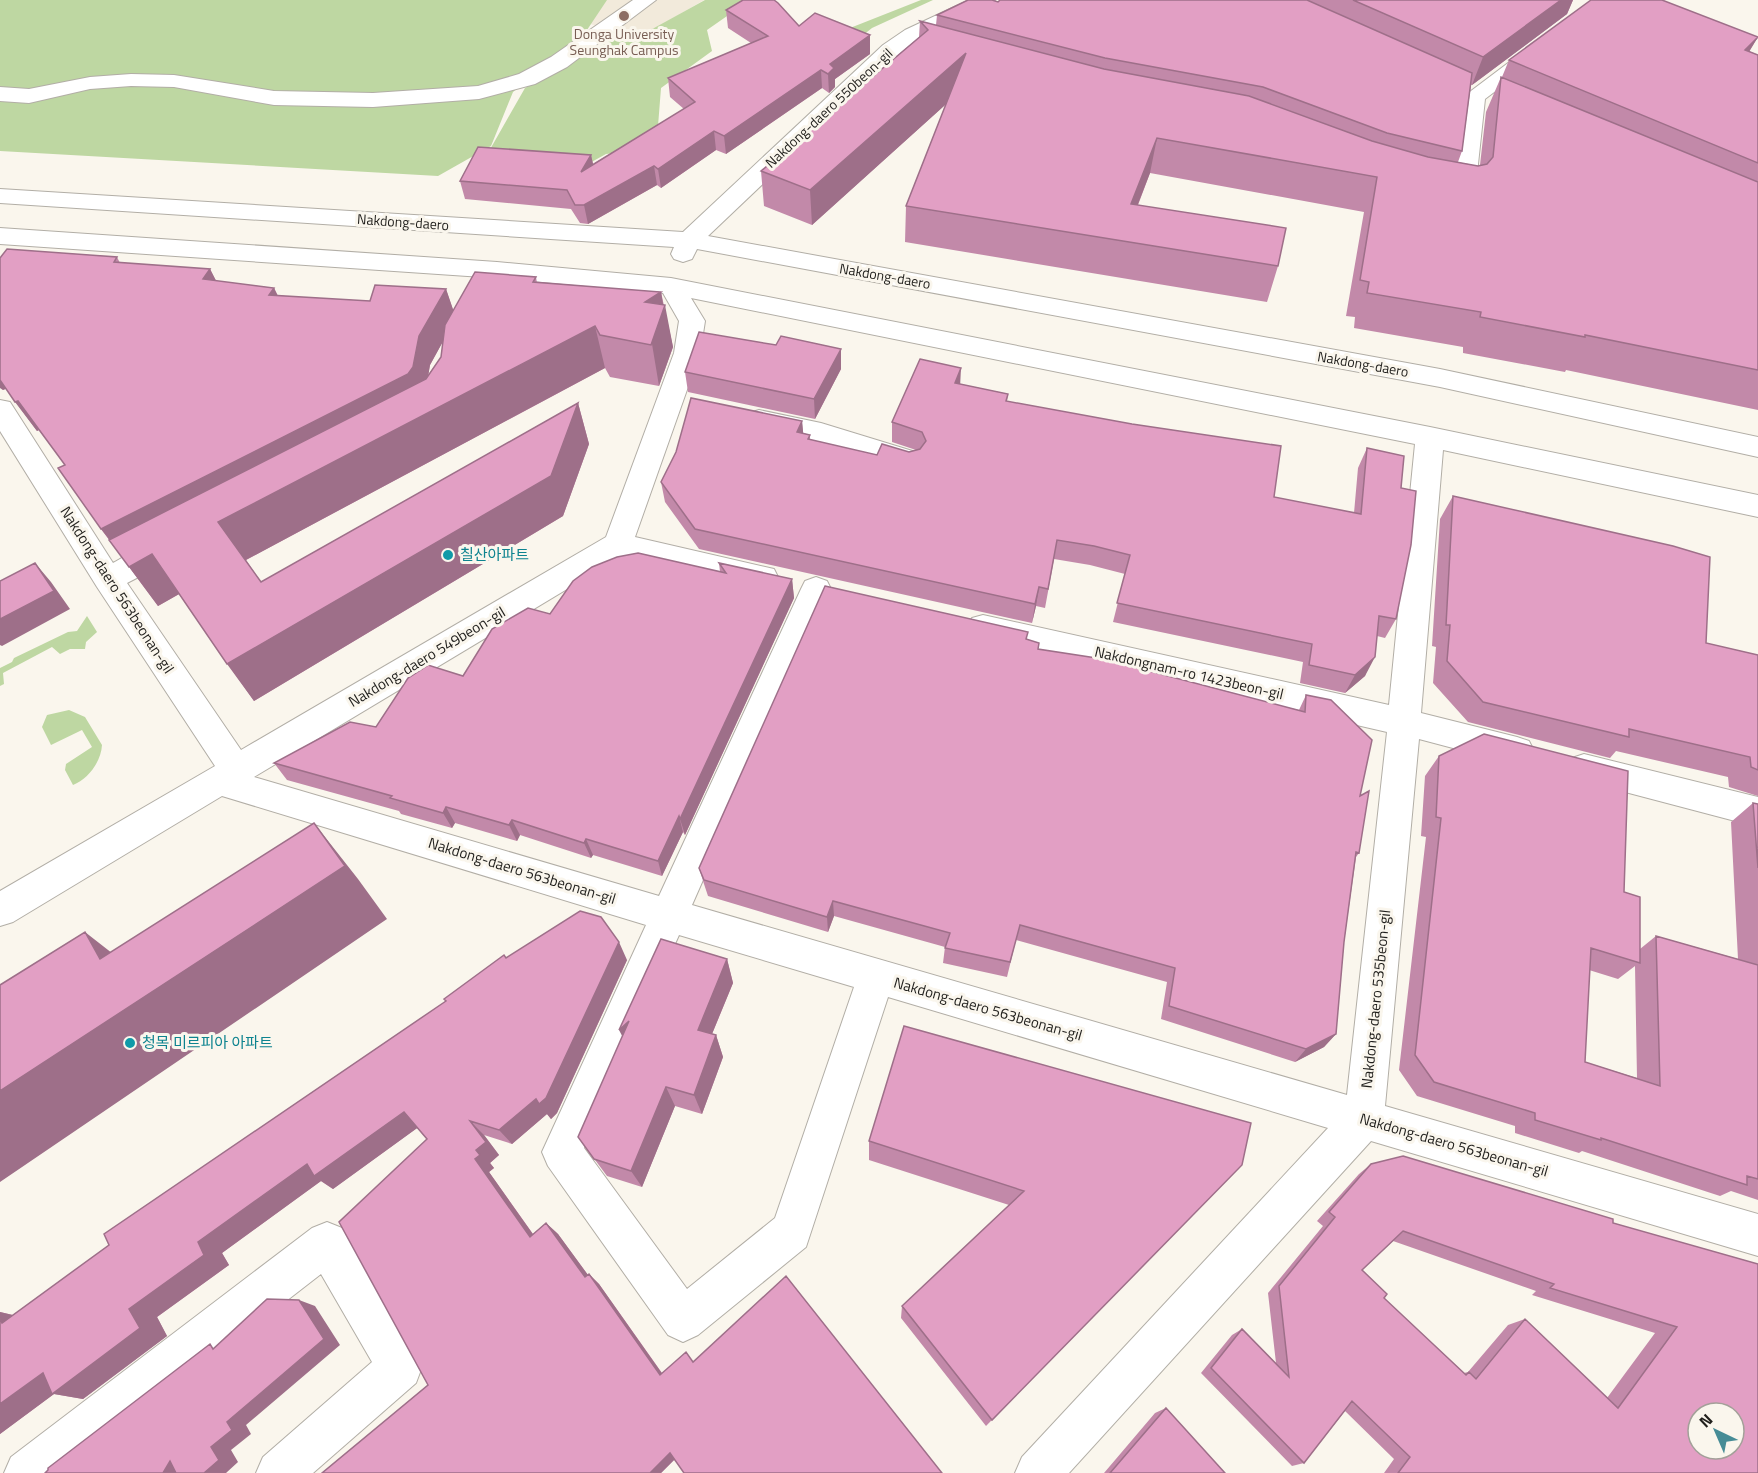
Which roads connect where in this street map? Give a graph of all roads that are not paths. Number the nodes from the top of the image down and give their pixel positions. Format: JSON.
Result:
{"nodes":[{"id":1,"x":985,"y":0,"type":"edge"},
{"id":2,"x":642,"y":1,"type":"edge"},
{"id":3,"x":1557,"y":35,"type":"edge"},
{"id":4,"x":904,"y":40,"type":"junction"},
{"id":5,"x":980,"y":64,"type":"edge"},
{"id":6,"x":1453,"y":88,"type":"edge"},
{"id":7,"x":0,"y":94,"type":"edge"},
{"id":8,"x":1474,"y":98,"type":"junction"},
{"id":9,"x":1496,"y":107,"type":"edge"},
{"id":10,"x":1432,"y":187,"type":"edge"},
{"id":11,"x":0,"y":196,"type":"edge"},
{"id":12,"x":0,"y":236,"type":"edge"},
{"id":13,"x":689,"y":240,"type":"junction"},
{"id":14,"x":497,"y":270,"type":"junction"},
{"id":15,"x":671,"y":286,"type":"junction"},
{"id":16,"x":484,"y":295,"type":"edge"},
{"id":17,"x":0,"y":409,"type":"edge"},
{"id":18,"x":739,"y":416,"type":"edge"},
{"id":19,"x":1430,"y":437,"type":"junction"},
{"id":20,"x":1758,"y":447,"type":"edge"},
{"id":21,"x":909,"y":460,"type":"edge"},
{"id":22,"x":1758,"y":506,"type":"edge"},
{"id":23,"x":191,"y":536,"type":"edge"},
{"id":24,"x":618,"y":544,"type":"junction"},
{"id":25,"x":108,"y":579,"type":"junction"},
{"id":26,"x":954,"y":620,"type":"edge"},
{"id":27,"x":1404,"y":722,"type":"junction"},
{"id":28,"x":227,"y":775,"type":"junction"},
{"id":29,"x":1758,"y":812,"type":"edge"},
{"id":30,"x":0,"y":910,"type":"edge"},
{"id":31,"x":668,"y":915,"type":"junction"},
{"id":32,"x":876,"y":976,"type":"junction"},
{"id":33,"x":1364,"y":1119,"type":"junction"},
{"id":34,"x":1758,"y":1235,"type":"edge"},
{"id":35,"x":27,"y":1473,"type":"edge"},
{"id":36,"x":279,"y":1473,"type":"edge"},
{"id":37,"x":1038,"y":1473,"type":"edge"}],
"edges":[{"from":1,"to":4,"type":"street","name":"Nakdong-daero 550beon-gil"},
{"from":2,"to":7,"type":"street"},
{"from":3,"to":8,"type":"street"},
{"from":4,"to":5,"type":"street"},
{"from":4,"to":13,"type":"street","name":"Nakdong-daero 550beon-gil"},
{"from":6,"to":8,"type":"street"},
{"from":8,"to":9,"type":"street"},
{"from":8,"to":10,"type":"street"},
{"from":11,"to":13,"type":"street","name":"Nakdong-daero"},
{"from":12,"to":14,"type":"street"},
{"from":13,"to":15,"type":"street"},
{"from":13,"to":20,"type":"street","name":"Nakdong-daero"},
{"from":14,"to":15,"type":"street"},
{"from":14,"to":16,"type":"street"},
{"from":15,"to":19,"type":"street"},
{"from":15,"to":24,"type":"street"},
{"from":17,"to":25,"type":"street","name":"Nakdong-daero 563beonan-gil"},
{"from":18,"to":21,"type":"street"},
{"from":19,"to":22,"type":"street"},
{"from":19,"to":27,"type":"street","name":"Nakdong-daero 535beon-gil"},
{"from":23,"to":25,"type":"street"},
{"from":24,"to":28,"type":"street","name":"Nakdong-daero 549beon-gil"},
{"from":24,"to":31,"type":"street"},
{"from":25,"to":28,"type":"street","name":"Nakdong-daero 563beonan-gil"},
{"from":26,"to":27,"type":"street","name":"Nakdongnam-ro 1423beon-gil"},
{"from":27,"to":29,"type":"street","name":"Nakdongnam-ro 1423beon-gil"},
{"from":27,"to":33,"type":"street","name":"Nakdong-daero 535beon-gil"},
{"from":28,"to":30,"type":"street","name":"Nakdong-daero 549beon-gil"},
{"from":28,"to":31,"type":"street","name":"Nakdong-daero 563beonan-gil"},
{"from":31,"to":32,"type":"street","name":"Nakdong-daero 563beonan-gil"},
{"from":31,"to":32,"type":"street"},
{"from":32,"to":33,"type":"street","name":"Nakdong-daero 563beonan-gil"},
{"from":33,"to":34,"type":"street","name":"Nakdong-daero 563beonan-gil"},
{"from":33,"to":37,"type":"street"},
{"from":35,"to":36,"type":"street"}]}
